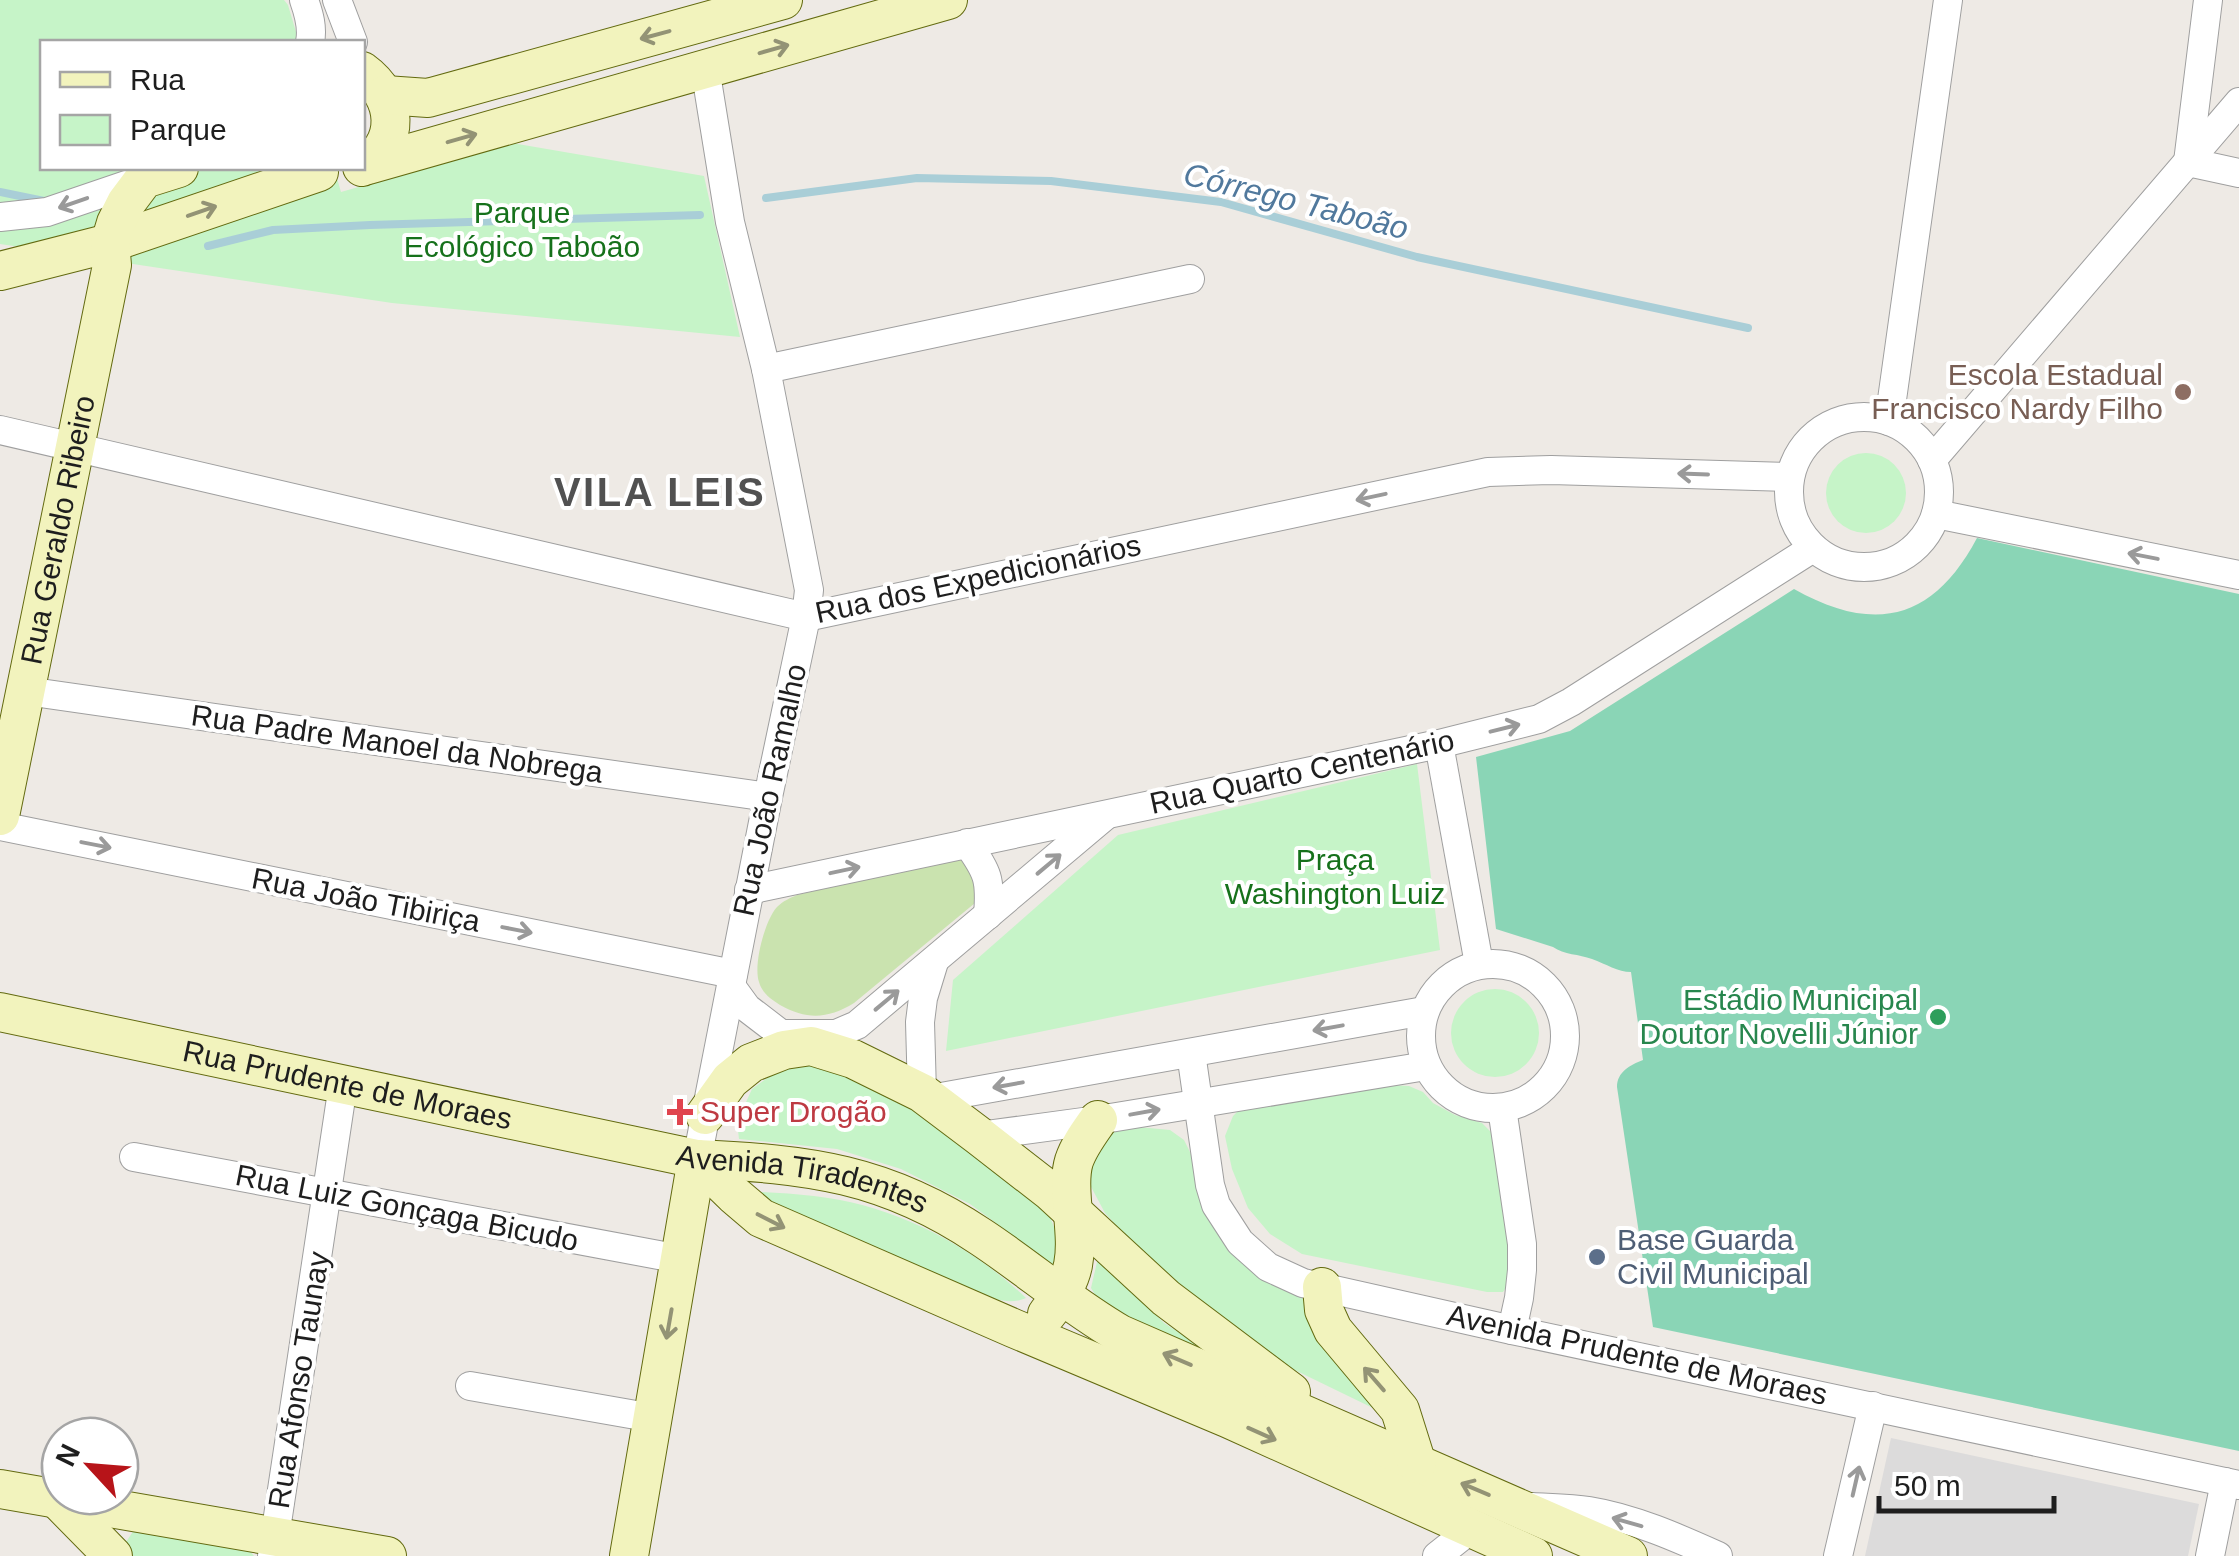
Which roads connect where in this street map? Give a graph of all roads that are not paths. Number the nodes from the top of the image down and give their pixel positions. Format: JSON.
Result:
{"nodes":[{"id":1,"x":304,"y":0,"type":"edge"},
{"id":2,"x":336,"y":0,"type":"edge"},
{"id":3,"x":783,"y":0,"type":"edge"},
{"id":4,"x":948,"y":0,"type":"edge"},
{"id":5,"x":1948,"y":0,"type":"edge"},
{"id":6,"x":2208,"y":0,"type":"edge"},
{"id":7,"x":310,"y":40,"type":"edge"},
{"id":8,"x":353,"y":40,"type":"edge"},
{"id":9,"x":705,"y":68,"type":"junction"},
{"id":10,"x":365,"y":70,"type":"edge"},
{"id":11,"x":2239,"y":102,"type":"edge"},
{"id":12,"x":2188,"y":162,"type":"junction"},
{"id":13,"x":365,"y":166,"type":"edge"},
{"id":14,"x":365,"y":167,"type":"edge"},
{"id":15,"x":315,"y":170,"type":"edge"},
{"id":16,"x":357,"y":170,"type":"edge"},
{"id":17,"x":161,"y":173,"type":"edge"},
{"id":18,"x":2239,"y":173,"type":"edge"},
{"id":19,"x":0,"y":217,"type":"edge"},
{"id":20,"x":111,"y":254,"type":"junction"},
{"id":21,"x":0,"y":272,"type":"edge"},
{"id":22,"x":1190,"y":278,"type":"dead end"},
{"id":23,"x":766,"y":369,"type":"junction"},
{"id":24,"x":1889,"y":421,"type":"junction"},
{"id":25,"x":0,"y":430,"type":"edge"},
{"id":26,"x":76,"y":447,"type":"junction"},
{"id":27,"x":1932,"y":460,"type":"junction"},
{"id":28,"x":1790,"y":477,"type":"junction"},
{"id":29,"x":1936,"y":514,"type":"junction"},
{"id":30,"x":1813,"y":548,"type":"junction"},
{"id":31,"x":2239,"y":576,"type":"edge"},
{"id":32,"x":806,"y":617,"type":"junction"},
{"id":33,"x":26,"y":691,"type":"junction"},
{"id":34,"x":1438,"y":744,"type":"junction"},
{"id":35,"x":768,"y":797,"type":"junction"},
{"id":36,"x":1110,"y":812,"type":"junction"},
{"id":37,"x":0,"y":816,"type":"edge"},
{"id":38,"x":0,"y":826,"type":"edge"},
{"id":39,"x":967,"y":843,"type":"junction"},
{"id":40,"x":749,"y":890,"type":"junction"},
{"id":41,"x":988,"y":915,"type":"junction"},
{"id":42,"x":935,"y":960,"type":"junction"},
{"id":43,"x":1479,"y":964,"type":"junction"},
{"id":44,"x":732,"y":980,"type":"junction"},
{"id":45,"x":1424,"y":1011,"type":"junction"},
{"id":46,"x":0,"y":1012,"type":"edge"},
{"id":47,"x":1191,"y":1053,"type":"junction"},
{"id":48,"x":1426,"y":1066,"type":"junction"},
{"id":49,"x":343,"y":1085,"type":"junction"},
{"id":50,"x":926,"y":1096,"type":"junction"},
{"id":51,"x":1197,"y":1103,"type":"junction"},
{"id":52,"x":1502,"y":1108,"type":"junction"},
{"id":53,"x":705,"y":1115,"type":"junction"},
{"id":54,"x":1098,"y":1120,"type":"junction"},
{"id":55,"x":980,"y":1136,"type":"junction"},
{"id":56,"x":134,"y":1158,"type":"dead end"},
{"id":57,"x":697,"y":1159,"type":"junction"},
{"id":58,"x":327,"y":1193,"type":"junction"},
{"id":59,"x":1072,"y":1212,"type":"junction"},
{"id":60,"x":680,"y":1259,"type":"junction"},
{"id":61,"x":1322,"y":1286,"type":"junction"},
{"id":62,"x":1061,"y":1296,"type":"junction"},
{"id":63,"x":1012,"y":1328,"type":"junction"},
{"id":64,"x":1512,"y":1330,"type":"junction"},
{"id":65,"x":470,"y":1386,"type":"dead end"},
{"id":66,"x":1874,"y":1406,"type":"junction"},
{"id":67,"x":652,"y":1418,"type":"junction"},
{"id":68,"x":1355,"y":1436,"type":"junction"},
{"id":69,"x":1417,"y":1464,"type":"junction"},
{"id":70,"x":2232,"y":1484,"type":"edge"},
{"id":71,"x":0,"y":1489,"type":"edge"},
{"id":72,"x":40,"y":1496,"type":"edge"},
{"id":73,"x":1517,"y":1506,"type":"junction"},
{"id":74,"x":74,"y":1516,"type":"edge"},
{"id":75,"x":135,"y":1516,"type":"edge"},
{"id":76,"x":1472,"y":1529,"type":"junction"},
{"id":77,"x":274,"y":1546,"type":"edge"},
{"id":78,"x":113,"y":1556,"type":"edge"},
{"id":79,"x":387,"y":1556,"type":"edge"},
{"id":80,"x":629,"y":1556,"type":"edge"},
{"id":81,"x":1438,"y":1556,"type":"edge"},
{"id":82,"x":1533,"y":1556,"type":"edge"},
{"id":83,"x":1628,"y":1556,"type":"edge"},
{"id":84,"x":1718,"y":1556,"type":"edge"},
{"id":85,"x":1838,"y":1556,"type":"edge"},
{"id":86,"x":2210,"y":1556,"type":"edge"}],
"edges":[{"from":1,"to":7,"type":"street"},
{"from":2,"to":8,"type":"street"},
{"from":3,"to":10,"type":"main road","one_way":true},
{"from":9,"to":4,"type":"main road","one_way":true},
{"from":5,"to":24,"type":"street"},
{"from":6,"to":12,"type":"street"},
{"from":14,"to":9,"type":"main road","one_way":true},
{"from":9,"to":23,"type":"street","name":"Rua João Ramalho"},
{"from":10,"to":13,"type":"main road"},
{"from":11,"to":12,"type":"street"},
{"from":12,"to":18,"type":"street"},
{"from":12,"to":27,"type":"street"},
{"from":15,"to":16,"type":"main road"},
{"from":20,"to":15,"type":"main road","one_way":true},
{"from":17,"to":19,"type":"street","one_way":true},
{"from":17,"to":20,"type":"main road","name":"Rua Geraldo Ribeiro"},
{"from":20,"to":21,"type":"main road"},
{"from":20,"to":26,"type":"main road","name":"Rua Geraldo Ribeiro"},
{"from":22,"to":23,"type":"street"},
{"from":23,"to":32,"type":"street","name":"Rua João Ramalho"},
{"from":24,"to":27,"type":"street"},
{"from":24,"to":28,"type":"street"},
{"from":25,"to":26,"type":"street","name":"Rua dos Expedicionários"},
{"from":26,"to":32,"type":"street","name":"Rua dos Expedicionários"},
{"from":26,"to":33,"type":"main road","name":"Rua Geraldo Ribeiro"},
{"from":27,"to":29,"type":"street"},
{"from":28,"to":30,"type":"street"},
{"from":28,"to":32,"type":"street","name":"Rua dos Expedicionários","one_way":true},
{"from":29,"to":30,"type":"street"},
{"from":31,"to":29,"type":"street","one_way":true},
{"from":34,"to":30,"type":"street","name":"Rua Quarto Centenário","one_way":true},
{"from":32,"to":35,"type":"street","name":"Rua João Ramalho"},
{"from":33,"to":35,"type":"street","name":"Rua Padre Manoel da Nobrega"},
{"from":33,"to":37,"type":"main road","name":"Rua Geraldo Ribeiro"},
{"from":34,"to":36,"type":"street","name":"Rua Quarto Centenário"},
{"from":34,"to":43,"type":"street"},
{"from":35,"to":40,"type":"street","name":"Rua João Ramalho"},
{"from":36,"to":39,"type":"street","name":"Rua Quarto Centenário"},
{"from":41,"to":36,"type":"street","one_way":true},
{"from":38,"to":44,"type":"street","name":"Rua João Tibiriça","one_way":true},
{"from":40,"to":39,"type":"street","name":"Rua Quarto Centenário","one_way":true},
{"from":39,"to":41,"type":"street"},
{"from":40,"to":44,"type":"street","name":"Rua João Ramalho"},
{"from":41,"to":42,"type":"street"},
{"from":44,"to":42,"type":"street","one_way":true},
{"from":42,"to":50,"type":"street"},
{"from":43,"to":45,"type":"street"},
{"from":43,"to":52,"type":"street"},
{"from":44,"to":53,"type":"street","name":"Rua João Ramalho"},
{"from":45,"to":47,"type":"street","one_way":true},
{"from":45,"to":48,"type":"street"},
{"from":46,"to":49,"type":"main road","name":"Rua Prudente de Moraes"},
{"from":47,"to":50,"type":"street","one_way":true},
{"from":47,"to":51,"type":"street","name":"Avenida Prudente de Moraes"},
{"from":48,"to":51,"type":"street"},
{"from":48,"to":52,"type":"street"},
{"from":49,"to":57,"type":"main road","name":"Rua Prudente de Moraes"},
{"from":49,"to":58,"type":"street","name":"Rua Afonso Taunay"},
{"from":50,"to":53,"type":"main road"},
{"from":50,"to":55,"type":"main road"},
{"from":54,"to":51,"type":"street","one_way":true},
{"from":51,"to":61,"type":"street","name":"Avenida Prudente de Moraes"},
{"from":52,"to":64,"type":"street"},
{"from":53,"to":57,"type":"street","name":"Rua João Ramalho"},
{"from":54,"to":55,"type":"street"},
{"from":54,"to":59,"type":"main road"},
{"from":55,"to":59,"type":"main road"},
{"from":56,"to":58,"type":"street","name":"Rua Luiz Gonçaga Bicudo"},
{"from":57,"to":60,"type":"main road"},
{"from":57,"to":62,"type":"main road","name":"Avenida Tiradentes"},
{"from":57,"to":63,"type":"main road","name":"Avenida Tiradentes","one_way":true},
{"from":58,"to":60,"type":"street","name":"Rua Luiz Gonçaga Bicudo"},
{"from":58,"to":77,"type":"street","name":"Rua Afonso Taunay"},
{"from":59,"to":62,"type":"main road"},
{"from":59,"to":68,"type":"main road"},
{"from":60,"to":67,"type":"main road","one_way":true},
{"from":61,"to":64,"type":"street","name":"Avenida Prudente de Moraes"},
{"from":69,"to":61,"type":"main road","one_way":true},
{"from":62,"to":63,"type":"main road"},
{"from":68,"to":62,"type":"main road","name":"Avenida Tiradentes","one_way":true},
{"from":63,"to":76,"type":"main road","name":"Avenida Tiradentes","one_way":true},
{"from":64,"to":66,"type":"street","name":"Avenida Prudente de Moraes"},
{"from":65,"to":67,"type":"street"},
{"from":66,"to":70,"type":"street","name":"Avenida Prudente de Moraes"},
{"from":85,"to":66,"type":"street","one_way":true},
{"from":67,"to":80,"type":"main road"},
{"from":68,"to":69,"type":"main road","name":"Avenida Tiradentes"},
{"from":73,"to":69,"type":"main road","name":"Avenida Tiradentes","one_way":true},
{"from":70,"to":86,"type":"street"},
{"from":71,"to":72,"type":"main road"},
{"from":73,"to":83,"type":"main road","name":"Avenida Tiradentes"},
{"from":84,"to":73,"type":"street","one_way":true},
{"from":74,"to":78,"type":"main road"},
{"from":75,"to":77,"type":"main road"},
{"from":76,"to":81,"type":"street"},
{"from":76,"to":82,"type":"main road","name":"Avenida Tiradentes"},
{"from":77,"to":79,"type":"main road"}]}
